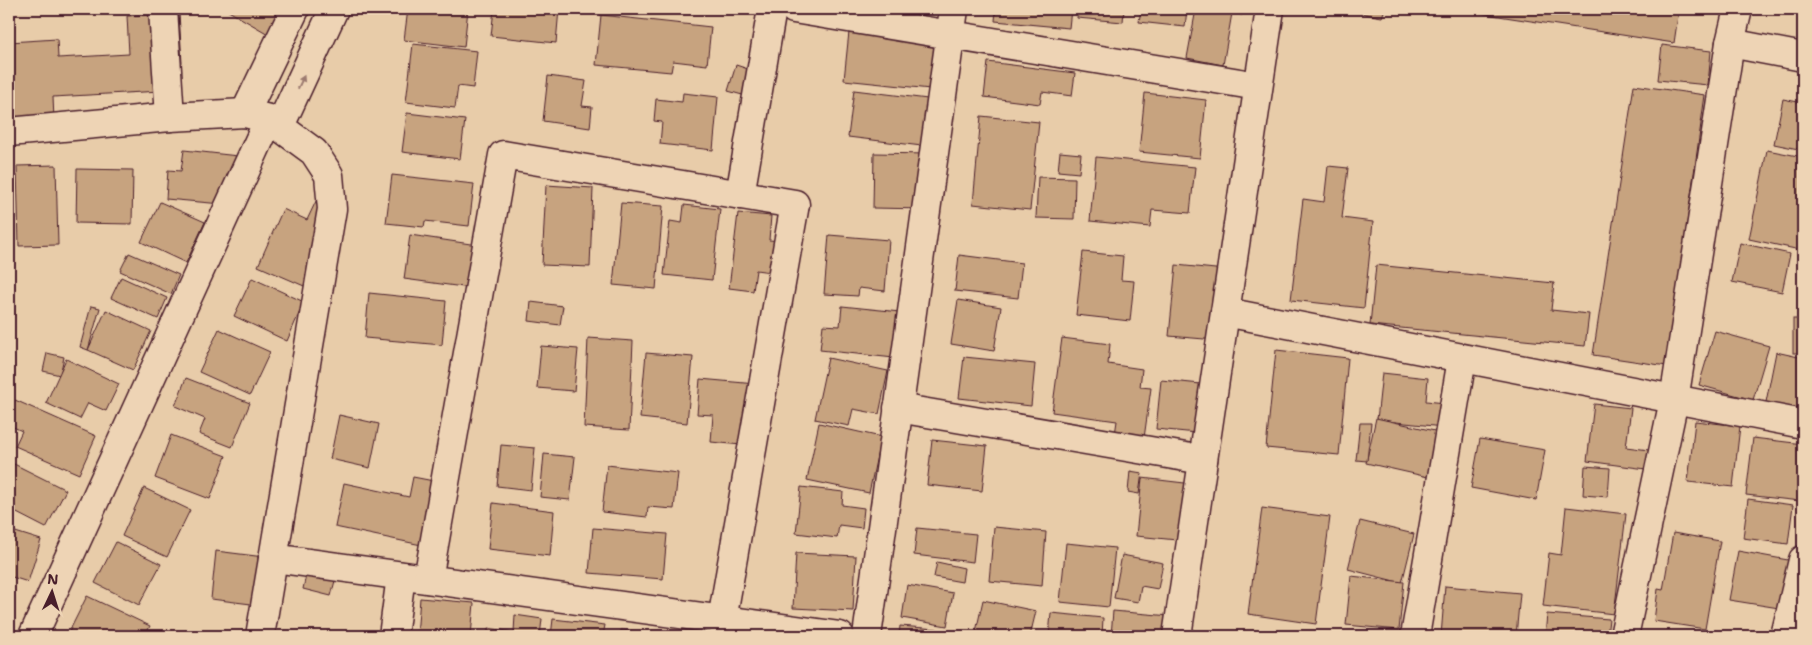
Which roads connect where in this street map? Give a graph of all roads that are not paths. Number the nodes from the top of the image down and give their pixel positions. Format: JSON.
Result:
{"nodes":[{"id":1,"x":163,"y":9,"type":"edge"},
{"id":2,"x":295,"y":9,"type":"edge"},
{"id":3,"x":334,"y":9,"type":"edge"},
{"id":4,"x":772,"y":9,"type":"edge"},
{"id":5,"x":794,"y":9,"type":"edge"},
{"id":6,"x":1270,"y":9,"type":"edge"},
{"id":7,"x":1738,"y":9,"type":"edge"},
{"id":8,"x":952,"y":22,"type":"edge"},
{"id":9,"x":1730,"y":43,"type":"junction"},
{"id":10,"x":1803,"y":57,"type":"edge"},
{"id":11,"x":1258,"y":86,"type":"junction"},
{"id":12,"x":170,"y":117,"type":"junction"},
{"id":13,"x":265,"y":120,"type":"junction"},
{"id":14,"x":9,"y":132,"type":"edge"},
{"id":15,"x":740,"y":195,"type":"junction"},
{"id":16,"x":1225,"y":312,"type":"junction"},
{"id":17,"x":1462,"y":359,"type":"junction"},
{"id":18,"x":1674,"y":400,"type":"junction"},
{"id":19,"x":898,"y":408,"type":"junction"},
{"id":20,"x":1803,"y":424,"type":"edge"},
{"id":21,"x":1203,"y":460,"type":"junction"},
{"id":22,"x":273,"y":558,"type":"junction"},
{"id":23,"x":1803,"y":560,"type":"edge"},
{"id":24,"x":401,"y":576,"type":"junction"},
{"id":25,"x":428,"y":579,"type":"junction"},
{"id":26,"x":722,"y":620,"type":"junction"},
{"id":27,"x":33,"y":636,"type":"edge"},
{"id":28,"x":260,"y":636,"type":"edge"},
{"id":29,"x":393,"y":636,"type":"edge"},
{"id":30,"x":840,"y":636,"type":"edge"},
{"id":31,"x":867,"y":636,"type":"edge"},
{"id":32,"x":1177,"y":636,"type":"edge"},
{"id":33,"x":1415,"y":636,"type":"edge"},
{"id":34,"x":1624,"y":636,"type":"edge"},
{"id":35,"x":1785,"y":636,"type":"edge"}],
"edges":[{"from":1,"to":12,"type":"street"},
{"from":2,"to":13,"type":"street"},
{"from":13,"to":3,"type":"street","one_way":true},
{"from":4,"to":15,"type":"street"},
{"from":5,"to":8,"type":"street"},
{"from":6,"to":11,"type":"street"},
{"from":7,"to":9,"type":"street"},
{"from":8,"to":11,"type":"street"},
{"from":8,"to":19,"type":"street"},
{"from":9,"to":10,"type":"street"},
{"from":9,"to":18,"type":"street"},
{"from":11,"to":16,"type":"street"},
{"from":12,"to":13,"type":"street"},
{"from":12,"to":14,"type":"street"},
{"from":13,"to":22,"type":"street"},
{"from":13,"to":27,"type":"street"},
{"from":15,"to":25,"type":"street"},
{"from":15,"to":26,"type":"street"},
{"from":16,"to":17,"type":"street"},
{"from":16,"to":21,"type":"street"},
{"from":17,"to":18,"type":"street"},
{"from":17,"to":33,"type":"street"},
{"from":18,"to":20,"type":"street"},
{"from":18,"to":34,"type":"street"},
{"from":19,"to":21,"type":"street"},
{"from":19,"to":31,"type":"street"},
{"from":21,"to":32,"type":"street"},
{"from":22,"to":24,"type":"street"},
{"from":22,"to":28,"type":"street"},
{"from":23,"to":35,"type":"street"},
{"from":24,"to":25,"type":"street"},
{"from":24,"to":29,"type":"street"},
{"from":25,"to":26,"type":"street"},
{"from":26,"to":30,"type":"street"}]}
